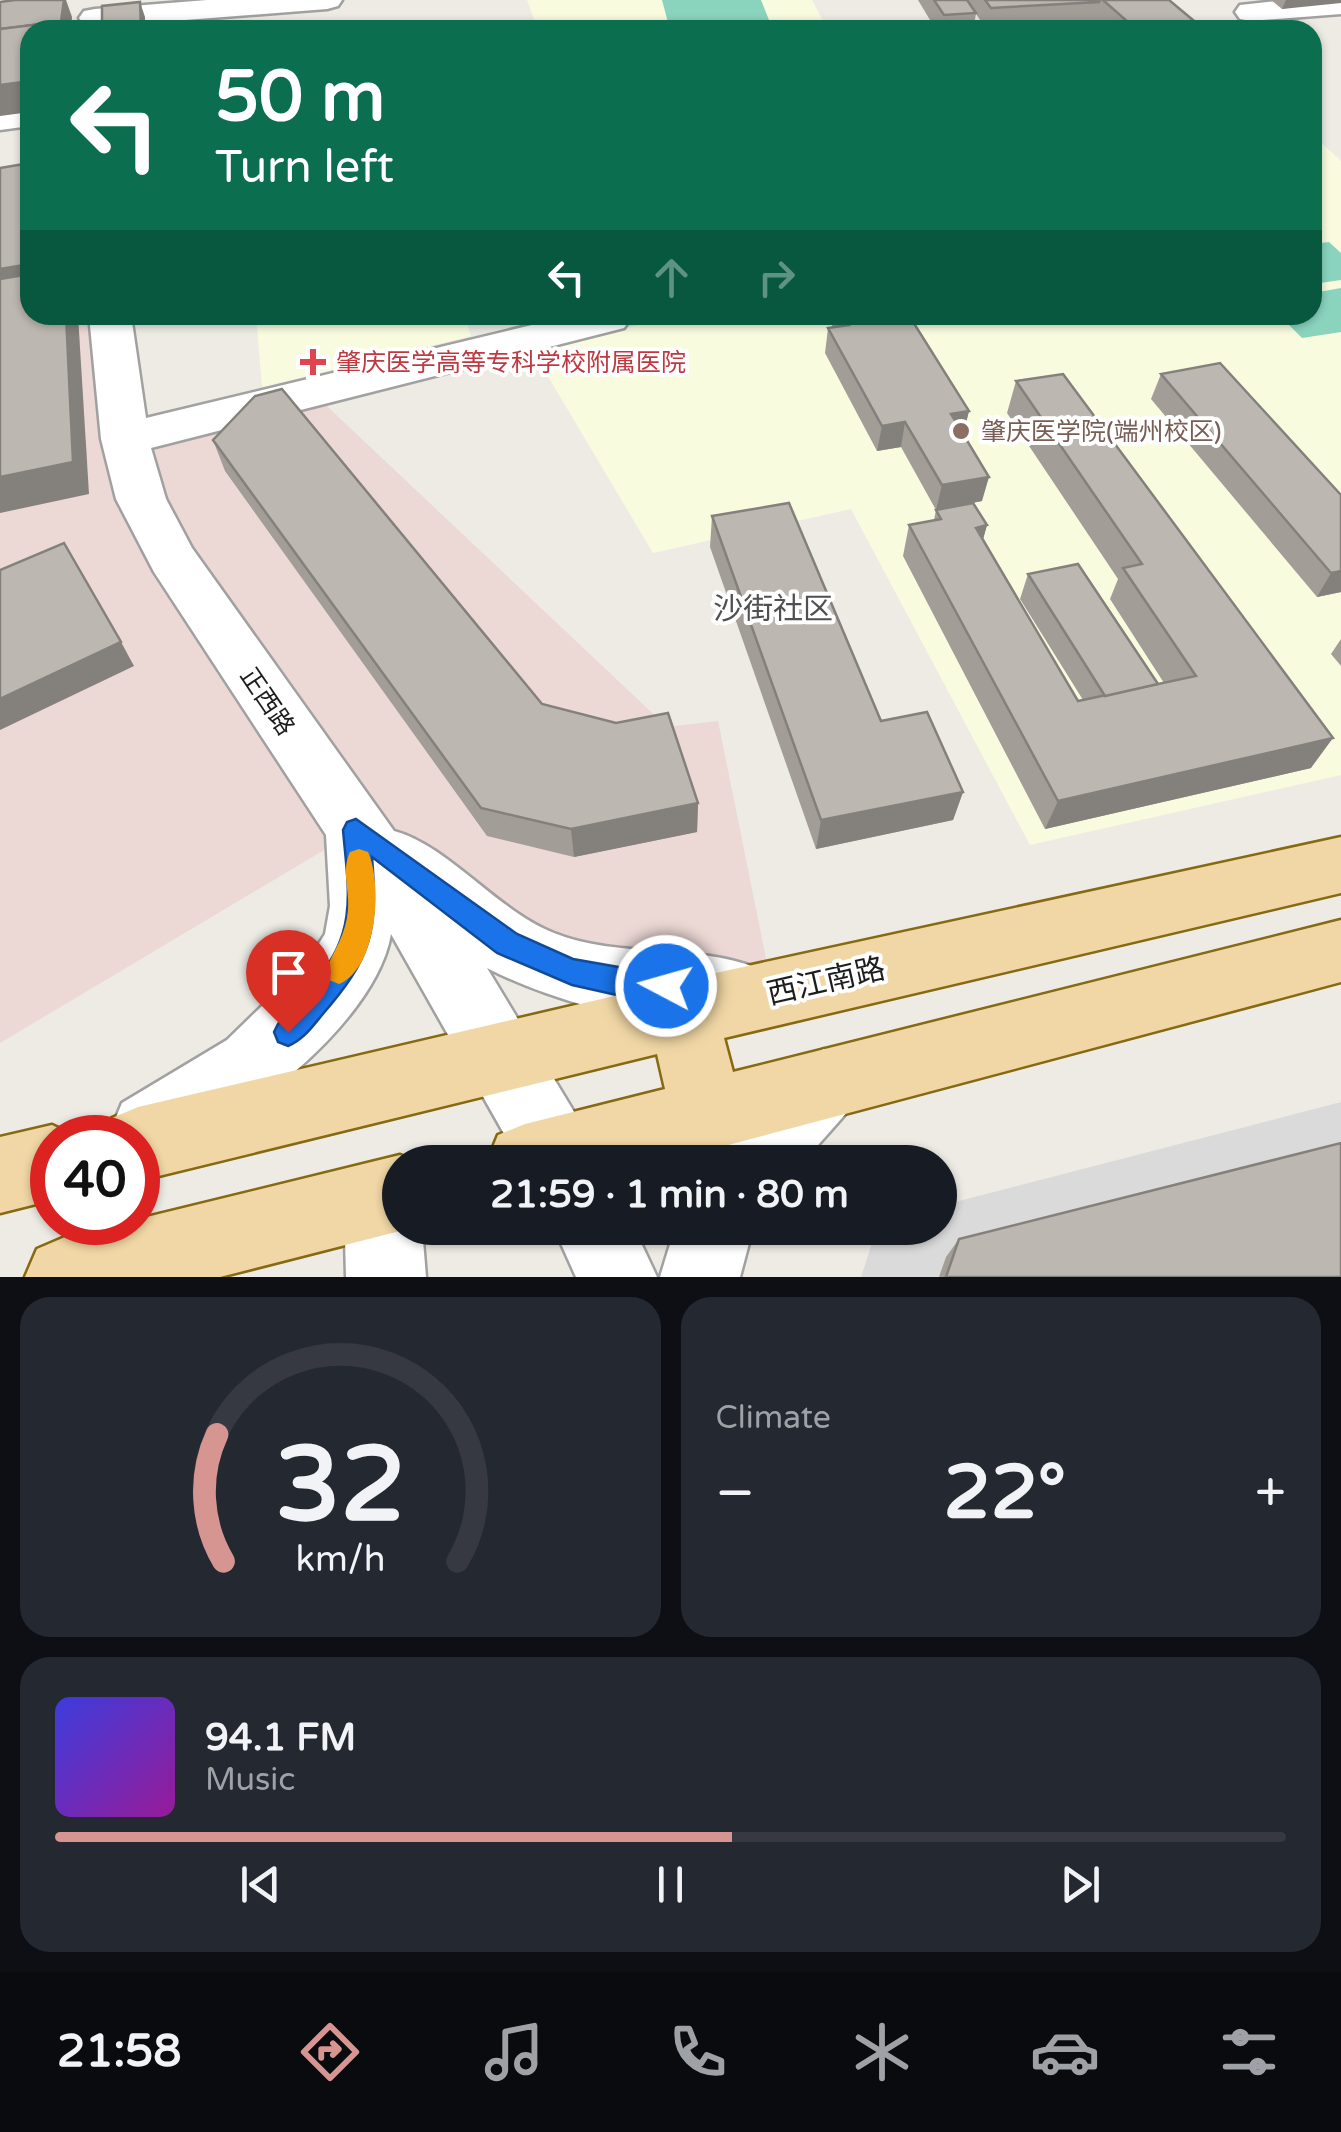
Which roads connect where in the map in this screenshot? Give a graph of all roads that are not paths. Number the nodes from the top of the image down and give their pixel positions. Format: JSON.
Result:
{"nodes":[{"id":1,"x":328,"y":0,"type":"edge"},
{"id":2,"x":1341,"y":5,"type":"edge"},
{"id":3,"x":1252,"y":12,"type":"dead end"},
{"id":4,"x":95,"y":16,"type":"edge"},
{"id":5,"x":111,"y":325,"type":"edge"},
{"id":6,"x":578,"y":325,"type":"edge"},
{"id":7,"x":125,"y":439,"type":"junction"},
{"id":8,"x":356,"y":830,"type":"junction"},
{"id":9,"x":1341,"y":865,"type":"edge"},
{"id":10,"x":1320,"y":961,"type":"edge"},
{"id":11,"x":773,"y":994,"type":"junction"},
{"id":12,"x":683,"y":1014,"type":"junction"},
{"id":13,"x":503,"y":1056,"type":"junction"},
{"id":14,"x":824,"y":1086,"type":"joint"},
{"id":15,"x":160,"y":1125,"type":"edge"},
{"id":16,"x":160,"y":1135,"type":"edge"},
{"id":17,"x":730,"y":1139,"type":"edge"},
{"id":18,"x":542,"y":1145,"type":"edge"},
{"id":19,"x":678,"y":1145,"type":"edge"},
{"id":20,"x":30,"y":1169,"type":"edge"},
{"id":21,"x":0,"y":1175,"type":"edge"},
{"id":22,"x":382,"y":1198,"type":"edge"},
{"id":23,"x":388,"y":1245,"type":"edge"},
{"id":24,"x":602,"y":1245,"type":"edge"},
{"id":25,"x":709,"y":1245,"type":"edge"},
{"id":26,"x":94,"y":1255,"type":"edge"},
{"id":27,"x":386,"y":1277,"type":"edge"},
{"id":28,"x":618,"y":1277,"type":"edge"},
{"id":29,"x":700,"y":1277,"type":"edge"}],
"edges":[{"from":1,"to":4,"type":"street"},
{"from":2,"to":3,"type":"street"},
{"from":5,"to":7,"type":"street","name":"正西路"},
{"from":6,"to":7,"type":"street"},
{"from":7,"to":8,"type":"street","name":"正西路"},
{"from":8,"to":11,"type":"street"},
{"from":8,"to":13,"type":"street","name":"正西路"},
{"from":8,"to":15,"type":"street"},
{"from":9,"to":11,"type":"main road","name":"西江南路"},
{"from":10,"to":14,"type":"main road"},
{"from":11,"to":12,"type":"main road","name":"西江南路"},
{"from":12,"to":13,"type":"main road","name":"西江南路"},
{"from":12,"to":17,"type":"main road"},
{"from":13,"to":16,"type":"main road","name":"西江南路"},
{"from":13,"to":18,"type":"street","name":"正西路"},
{"from":14,"to":17,"type":"street"},
{"from":17,"to":19,"type":"main road"},
{"from":20,"to":21,"type":"main road"},
{"from":22,"to":26,"type":"main road"},
{"from":23,"to":27,"type":"street"},
{"from":24,"to":28,"type":"street"},
{"from":25,"to":29,"type":"street"}]}
